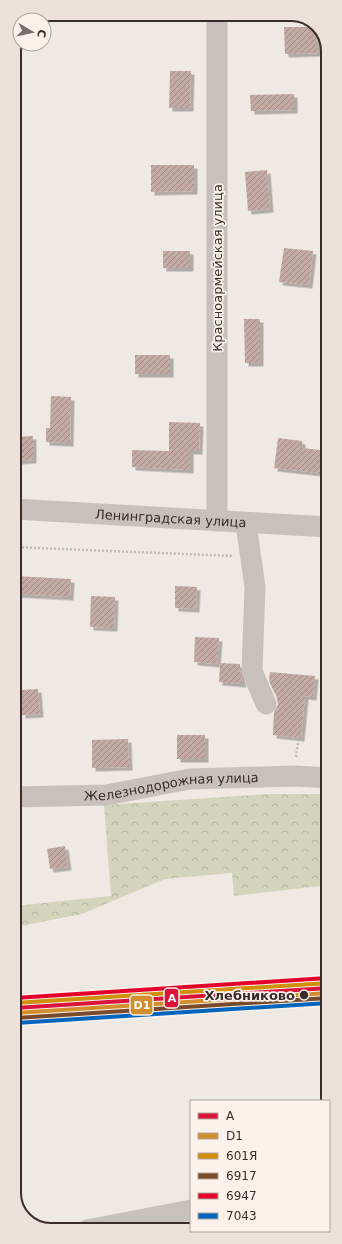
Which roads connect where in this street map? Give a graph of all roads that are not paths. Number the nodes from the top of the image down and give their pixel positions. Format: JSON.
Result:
{"nodes":[{"id":1,"x":217,"y":21,"type":"edge"},
{"id":2,"x":21,"y":509,"type":"edge"},
{"id":3,"x":217,"y":521,"type":"junction"},
{"id":4,"x":321,"y":528,"type":"edge"},
{"id":5,"x":247,"y":530,"type":"junction"},
{"id":6,"x":266,"y":704,"type":"dead end"},
{"id":7,"x":321,"y":778,"type":"edge"},
{"id":8,"x":21,"y":797,"type":"edge"},
{"id":9,"x":190,"y":1210,"type":"edge"},
{"id":10,"x":124,"y":1223,"type":"edge"}],
"edges":[{"from":1,"to":3,"type":"street","name":"Красноармейская улица"},
{"from":2,"to":3,"type":"street","name":"Ленинградская улица"},
{"from":3,"to":5,"type":"street","name":"Ленинградская улица"},
{"from":4,"to":5,"type":"street","name":"Ленинградская улица"},
{"from":5,"to":6,"type":"street"},
{"from":7,"to":8,"type":"street","name":"Железнодорожная улица"},
{"from":9,"to":10,"type":"street"}]}
